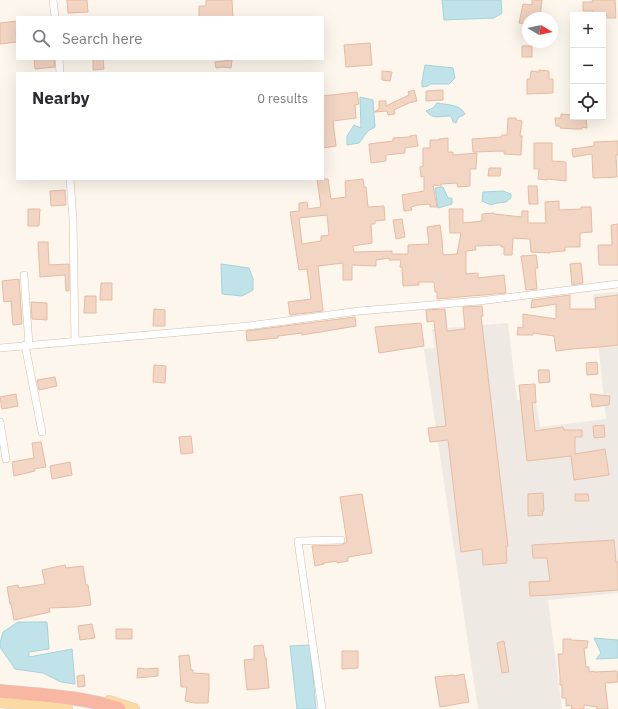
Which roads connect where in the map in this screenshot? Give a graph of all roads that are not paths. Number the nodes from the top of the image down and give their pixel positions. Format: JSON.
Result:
{"nodes":[{"id":1,"x":53,"y":0,"type":"edge"},
{"id":2,"x":55,"y":16,"type":"edge"},
{"id":3,"x":59,"y":60,"type":"edge"},
{"id":4,"x":60,"y":72,"type":"edge"},
{"id":5,"x":70,"y":180,"type":"edge"},
{"id":6,"x":24,"y":275,"type":"dead end"},
{"id":7,"x":618,"y":284,"type":"edge"},
{"id":8,"x":75,"y":341,"type":"junction"},
{"id":9,"x":27,"y":345,"type":"junction"},
{"id":10,"x":0,"y":348,"type":"edge"},
{"id":11,"x":0,"y":422,"type":"edge"},
{"id":12,"x":42,"y":432,"type":"dead end"},
{"id":13,"x":6,"y":459,"type":"dead end"},
{"id":14,"x":341,"y":540,"type":"dead end"},
{"id":15,"x":0,"y":686,"type":"edge"},
{"id":16,"x":0,"y":691,"type":"edge"},
{"id":17,"x":0,"y":698,"type":"edge"},
{"id":18,"x":0,"y":702,"type":"edge"},
{"id":19,"x":67,"y":709,"type":"edge"},
{"id":20,"x":94,"y":709,"type":"edge"},
{"id":21,"x":119,"y":709,"type":"edge"},
{"id":22,"x":134,"y":709,"type":"edge"},
{"id":23,"x":322,"y":709,"type":"edge"}],
"edges":[{"from":1,"to":2,"type":"street"},
{"from":3,"to":4,"type":"street"},
{"from":5,"to":8,"type":"street"},
{"from":6,"to":9,"type":"street"},
{"from":7,"to":8,"type":"street"},
{"from":8,"to":9,"type":"street"},
{"from":9,"to":10,"type":"street"},
{"from":9,"to":12,"type":"street"},
{"from":11,"to":13,"type":"street"},
{"from":14,"to":23,"type":"street"},
{"from":15,"to":22,"type":"main road"},
{"from":16,"to":21,"type":"highway"},
{"from":17,"to":20,"type":"highway"},
{"from":18,"to":19,"type":"main road"}]}
